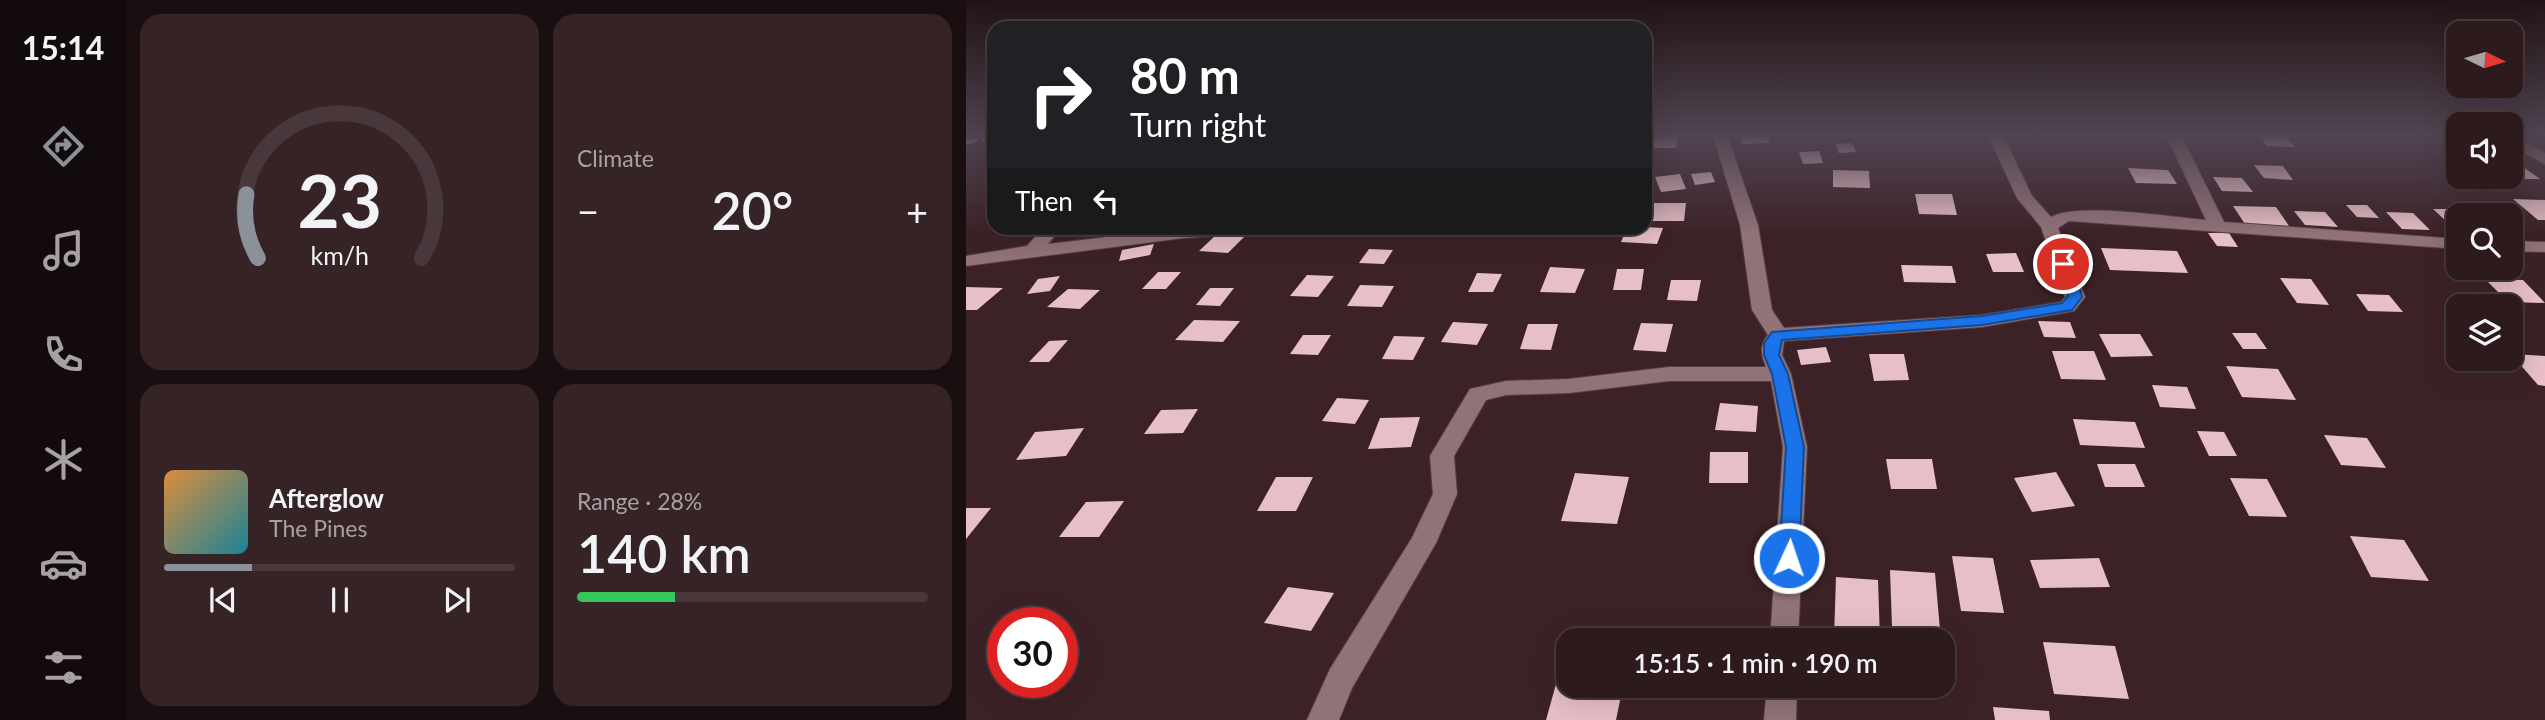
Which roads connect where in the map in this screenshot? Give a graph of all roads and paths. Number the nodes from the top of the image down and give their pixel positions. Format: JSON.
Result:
{"nodes":[{"id":1,"x":1730,"y":169,"type":"edge"},
{"id":2,"x":2011,"y":169,"type":"edge"},
{"id":3,"x":2189,"y":169,"type":"edge"},
{"id":4,"x":2049,"y":226,"type":"junction"},
{"id":5,"x":2217,"y":226,"type":"junction"},
{"id":6,"x":1046,"y":235,"type":"edge"},
{"id":7,"x":1192,"y":235,"type":"edge"},
{"id":8,"x":2446,"y":243,"type":"edge"},
{"id":9,"x":2523,"y":246,"type":"edge"},
{"id":10,"x":2545,"y":247,"type":"edge"},
{"id":11,"x":1033,"y":251,"type":"junction"},
{"id":12,"x":966,"y":261,"type":"edge"},
{"id":13,"x":1778,"y":335,"type":"junction"},
{"id":14,"x":1780,"y":374,"type":"junction"},
{"id":15,"x":1785,"y":628,"type":"edge"},
{"id":16,"x":1781,"y":698,"type":"edge"},
{"id":17,"x":1323,"y":720,"type":"edge"},
{"id":18,"x":1780,"y":720,"type":"edge"}],
"edges":[{"from":1,"to":13,"type":"street"},
{"from":2,"to":4,"type":"street"},
{"from":3,"to":5,"type":"street"},
{"from":4,"to":5,"type":"street"},
{"from":4,"to":13,"type":"street"},
{"from":5,"to":8,"type":"street"},
{"from":6,"to":11,"type":"street"},
{"from":7,"to":11,"type":"street"},
{"from":9,"to":10,"type":"street"},
{"from":11,"to":12,"type":"street"},
{"from":13,"to":14,"type":"street"},
{"from":14,"to":15,"type":"street"},
{"from":14,"to":17,"type":"street"},
{"from":16,"to":18,"type":"street"}]}
